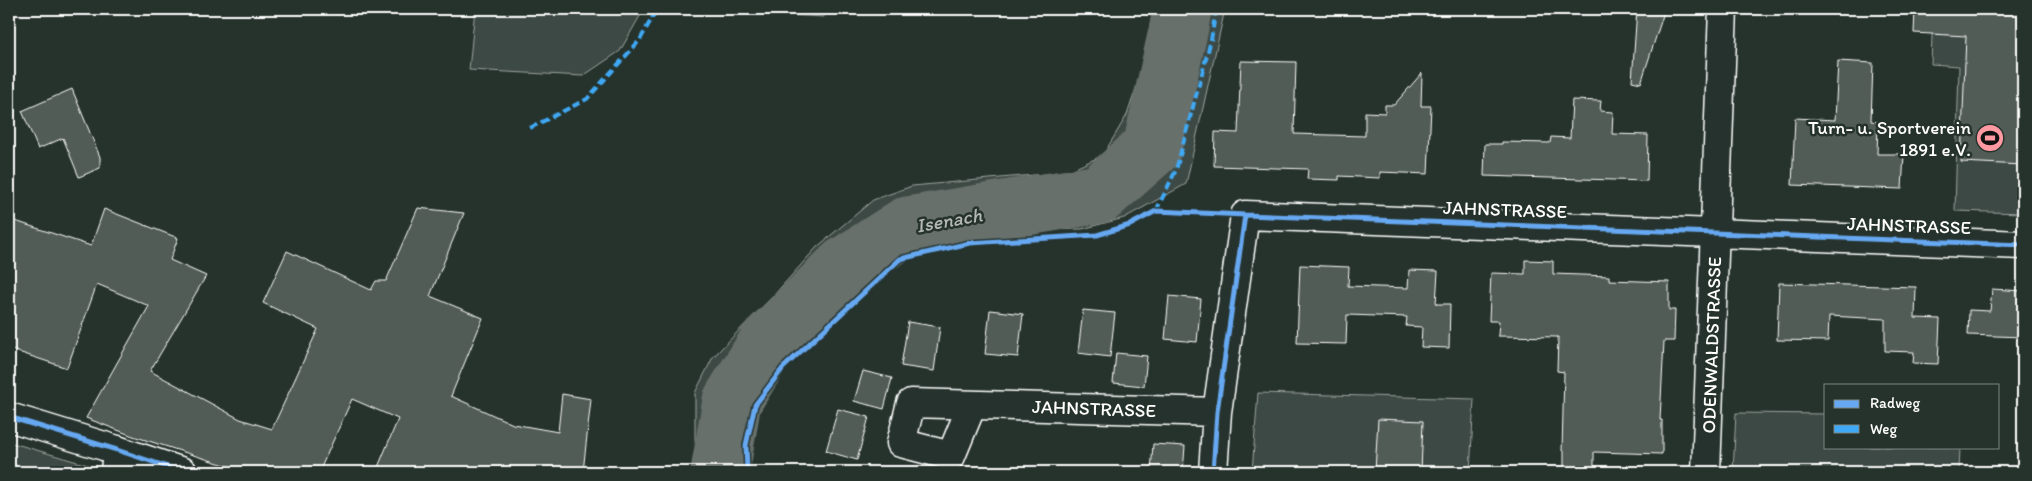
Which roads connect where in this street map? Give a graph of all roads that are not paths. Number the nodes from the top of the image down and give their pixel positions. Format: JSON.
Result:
{"nodes":[{"id":1,"x":1723,"y":9,"type":"edge"},
{"id":2,"x":1716,"y":232,"type":"junction"},
{"id":3,"x":2023,"y":245,"type":"edge"},
{"id":4,"x":972,"y":405,"type":"dead end"},
{"id":5,"x":1217,"y":412,"type":"junction"},
{"id":6,"x":9,"y":417,"type":"edge"},
{"id":7,"x":116,"y":461,"type":"edge"},
{"id":8,"x":183,"y":472,"type":"edge"},
{"id":9,"x":1213,"y":472,"type":"edge"},
{"id":10,"x":1706,"y":472,"type":"edge"}],
"edges":[{"from":1,"to":2,"type":"street","name":"ODENWALDSTRASSE"},
{"from":2,"to":3,"type":"street","name":"JAHNSTRASSE"},
{"from":2,"to":5,"type":"street","name":"JAHNSTRASSE"},
{"from":2,"to":10,"type":"street","name":"ODENWALDSTRASSE"},
{"from":4,"to":5,"type":"street","name":"JAHNSTRASSE"},
{"from":5,"to":9,"type":"street","name":"JAHNSTRASSE"},
{"from":6,"to":7,"type":"street"},
{"from":7,"to":8,"type":"street"}]}
